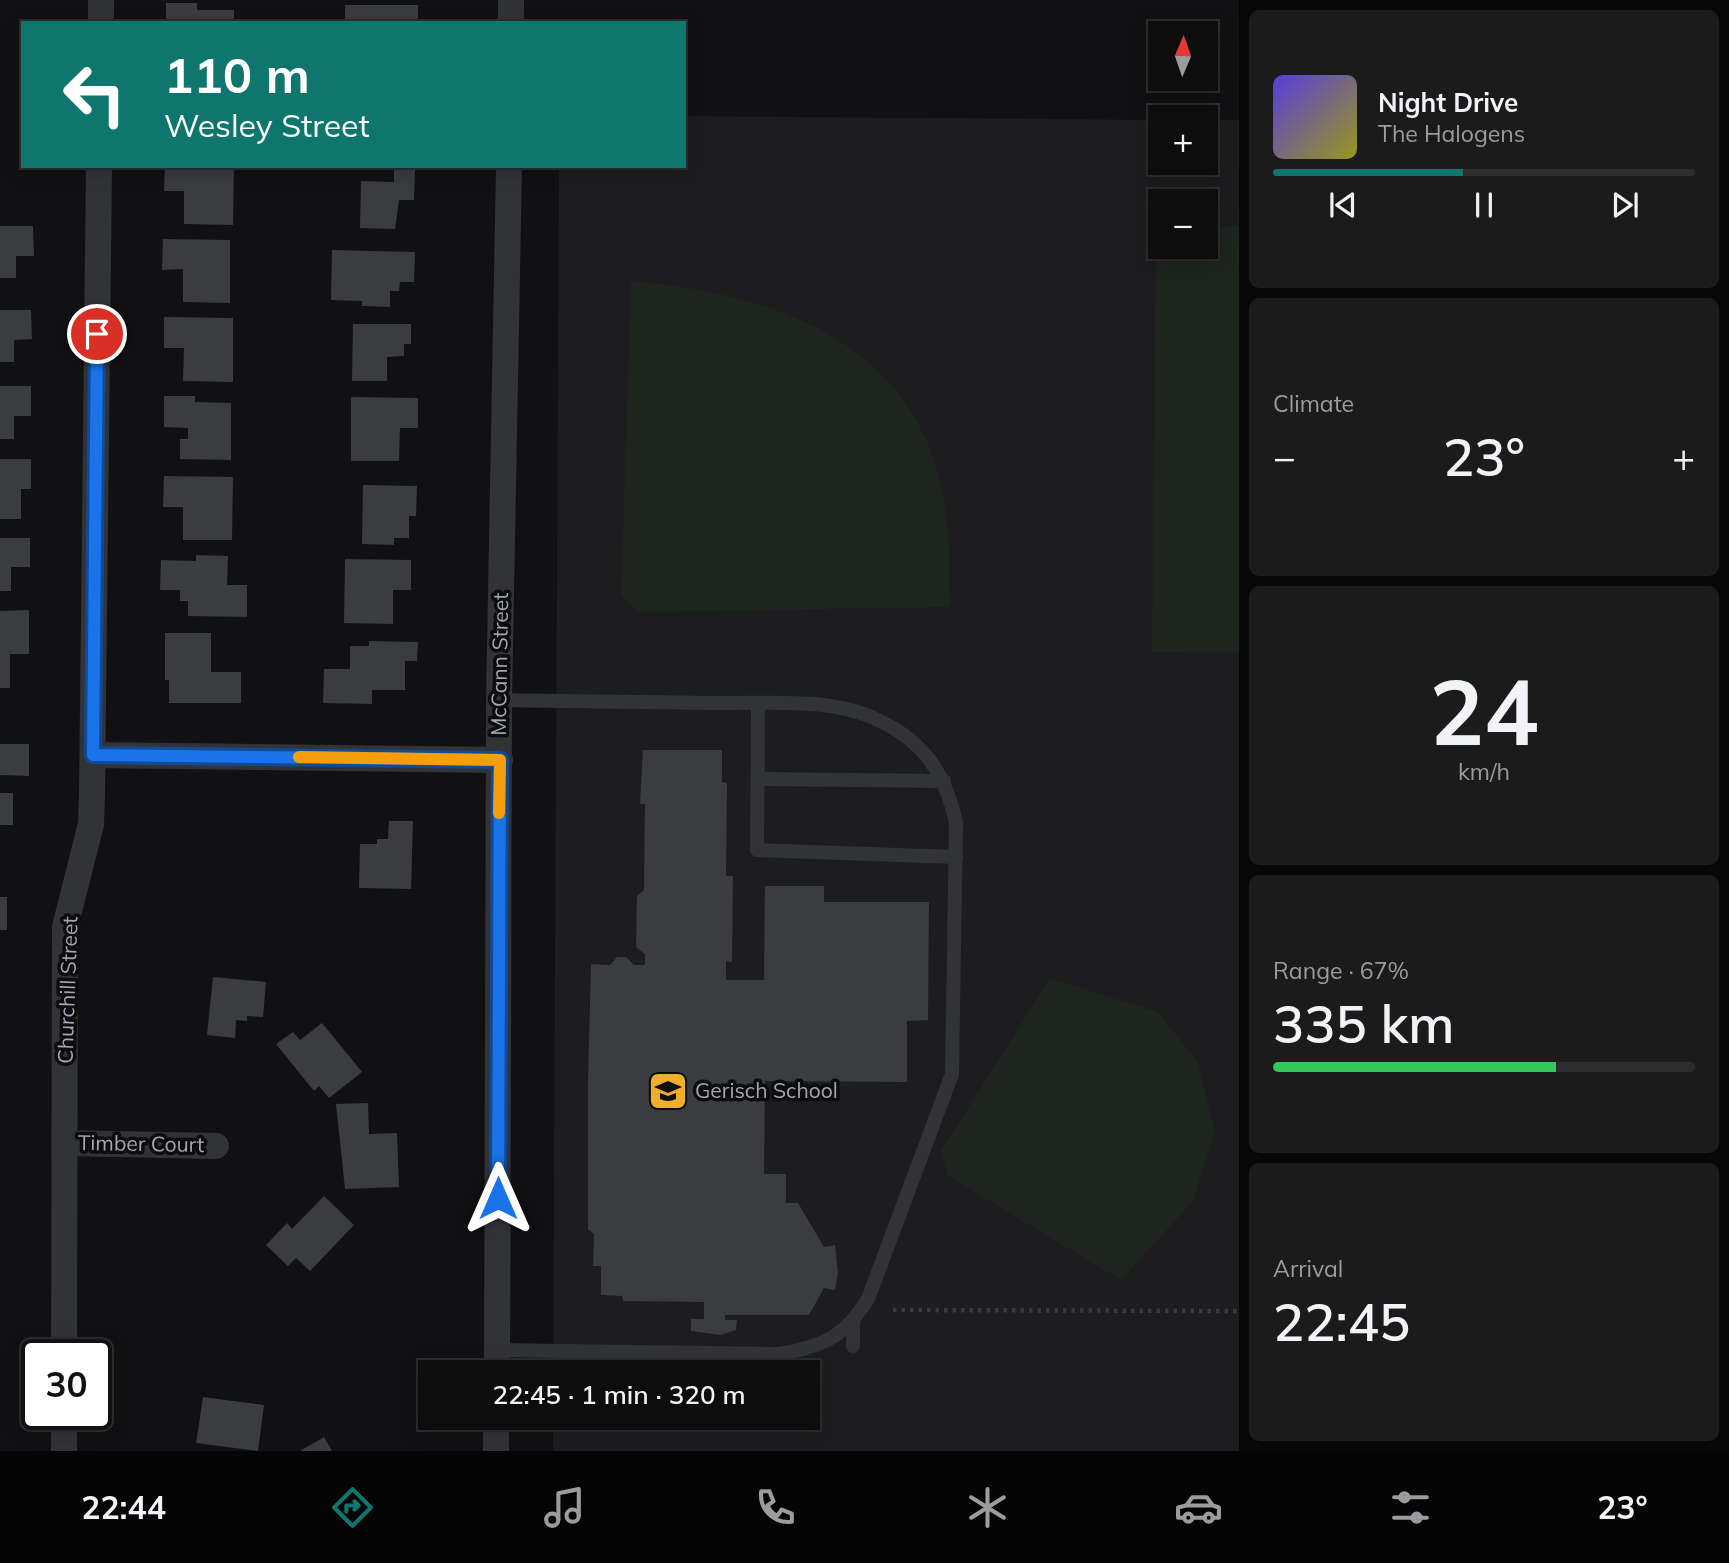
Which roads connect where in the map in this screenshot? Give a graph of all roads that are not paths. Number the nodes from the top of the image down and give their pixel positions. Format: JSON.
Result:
{"nodes":[{"id":1,"x":101,"y":0,"type":"edge"},
{"id":2,"x":511,"y":0,"type":"edge"},
{"id":3,"x":101,"y":21,"type":"edge"},
{"id":4,"x":511,"y":21,"type":"edge"},
{"id":5,"x":99,"y":168,"type":"edge"},
{"id":6,"x":509,"y":168,"type":"edge"},
{"id":7,"x":499,"y":700,"type":"junction"},
{"id":8,"x":758,"y":704,"type":"junction"},
{"id":9,"x":93,"y":755,"type":"junction"},
{"id":10,"x":500,"y":760,"type":"junction"},
{"id":11,"x":758,"y":779,"type":"junction"},
{"id":12,"x":944,"y":781,"type":"junction"},
{"id":13,"x":956,"y":857,"type":"junction"},
{"id":14,"x":65,"y":1143,"type":"junction"},
{"id":15,"x":216,"y":1146,"type":"dead end"},
{"id":16,"x":853,"y":1322,"type":"junction"},
{"id":17,"x":64,"y":1339,"type":"edge"},
{"id":18,"x":853,"y":1346,"type":"dead end"},
{"id":19,"x":497,"y":1360,"type":"edge"},
{"id":20,"x":537,"y":1360,"type":"edge"},
{"id":21,"x":64,"y":1430,"type":"edge"},
{"id":22,"x":496,"y":1430,"type":"edge"},
{"id":23,"x":64,"y":1451,"type":"edge"},
{"id":24,"x":496,"y":1451,"type":"edge"}],
"edges":[{"from":1,"to":3,"type":"street"},
{"from":2,"to":4,"type":"street"},
{"from":5,"to":9,"type":"street","name":"Churchill Street"},
{"from":6,"to":7,"type":"street","name":"McCann Street"},
{"from":7,"to":8,"type":"lane"},
{"from":7,"to":10,"type":"street","name":"McCann Street"},
{"from":8,"to":11,"type":"lane"},
{"from":8,"to":12,"type":"lane"},
{"from":9,"to":10,"type":"street"},
{"from":9,"to":14,"type":"street","name":"Churchill Street"},
{"from":10,"to":19,"type":"street","name":"McCann Street"},
{"from":11,"to":12,"type":"lane"},
{"from":11,"to":13,"type":"lane"},
{"from":12,"to":13,"type":"lane"},
{"from":13,"to":16,"type":"lane"},
{"from":14,"to":15,"type":"street","name":"Timber Court"},
{"from":14,"to":17,"type":"street","name":"Churchill Street"},
{"from":16,"to":18,"type":"lane"},
{"from":16,"to":20,"type":"lane"},
{"from":21,"to":23,"type":"street"},
{"from":22,"to":24,"type":"street"}]}
